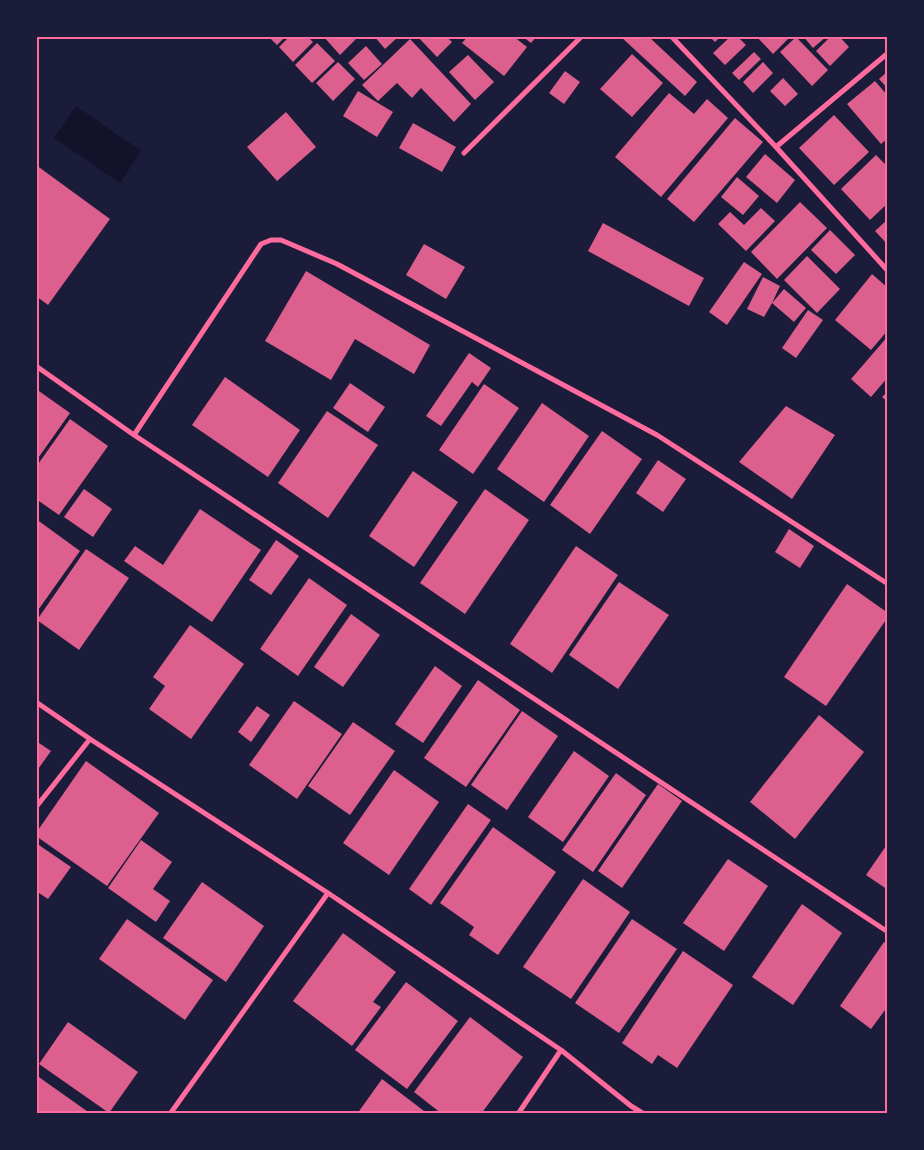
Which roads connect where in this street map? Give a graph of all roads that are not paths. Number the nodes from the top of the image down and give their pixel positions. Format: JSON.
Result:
{"nodes":[{"id":1,"x":582,"y":36,"type":"edge"},
{"id":2,"x":671,"y":36,"type":"edge"},
{"id":3,"x":888,"y":53,"type":"edge"},
{"id":4,"x":776,"y":147,"type":"junction"},
{"id":5,"x":464,"y":153,"type":"dead end"},
{"id":6,"x":888,"y":271,"type":"edge"},
{"id":7,"x":36,"y":366,"type":"edge"},
{"id":8,"x":134,"y":434,"type":"junction"},
{"id":9,"x":888,"y":584,"type":"edge"},
{"id":10,"x":36,"y":702,"type":"edge"},
{"id":11,"x":90,"y":739,"type":"junction"},
{"id":12,"x":36,"y":808,"type":"edge"},
{"id":13,"x":328,"y":893,"type":"junction"},
{"id":14,"x":888,"y":932,"type":"edge"},
{"id":15,"x":561,"y":1050,"type":"junction"},
{"id":16,"x":170,"y":1114,"type":"edge"},
{"id":17,"x":518,"y":1114,"type":"edge"},
{"id":18,"x":644,"y":1114,"type":"edge"}],
"edges":[{"from":1,"to":5,"type":"street"},
{"from":2,"to":4,"type":"street"},
{"from":3,"to":4,"type":"street"},
{"from":4,"to":6,"type":"street"},
{"from":7,"to":8,"type":"street"},
{"from":8,"to":9,"type":"street"},
{"from":8,"to":14,"type":"street"},
{"from":10,"to":11,"type":"street"},
{"from":11,"to":12,"type":"street"},
{"from":11,"to":13,"type":"street"},
{"from":13,"to":15,"type":"street"},
{"from":13,"to":16,"type":"street"},
{"from":15,"to":17,"type":"street"},
{"from":15,"to":18,"type":"street"}]}
